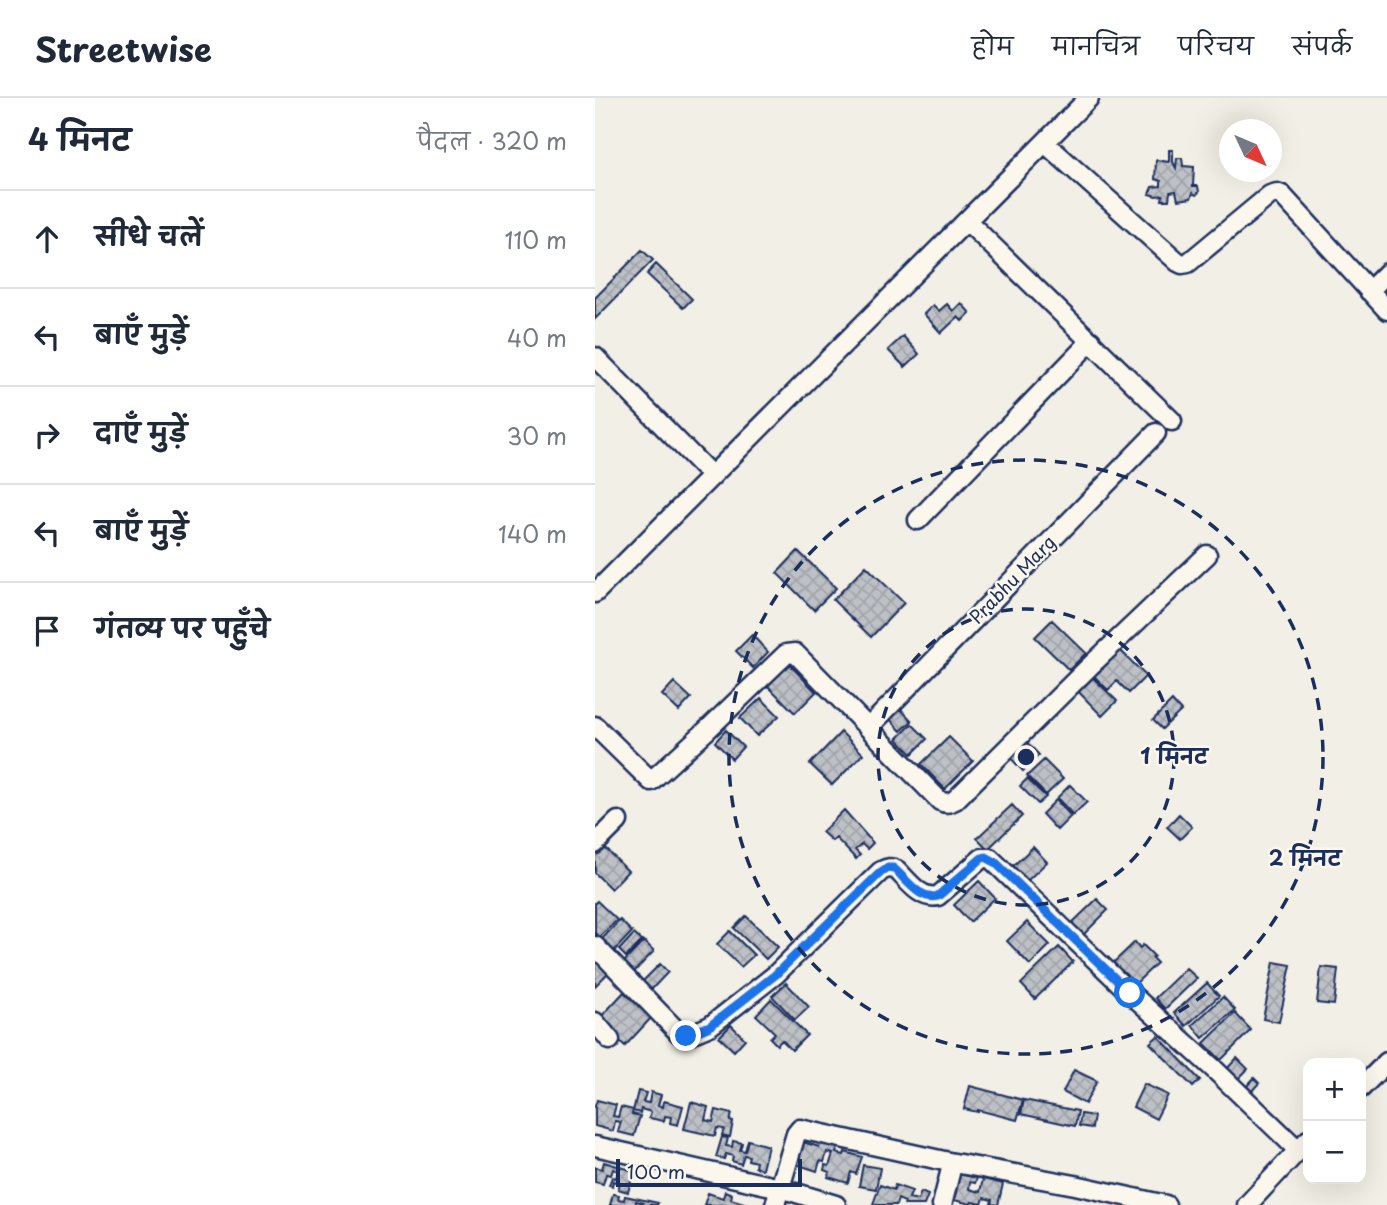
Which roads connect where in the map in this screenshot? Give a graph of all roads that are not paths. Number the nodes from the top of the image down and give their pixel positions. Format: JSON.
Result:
{"nodes":[{"id":1,"x":1089,"y":98,"type":"edge"},
{"id":2,"x":1045,"y":143,"type":"junction"},
{"id":3,"x":967,"y":221,"type":"junction"},
{"id":4,"x":1387,"y":273,"type":"edge"},
{"id":5,"x":1369,"y":291,"type":"junction"},
{"id":6,"x":1387,"y":310,"type":"edge"},
{"id":7,"x":1091,"y":341,"type":"junction"},
{"id":8,"x":595,"y":357,"type":"edge"},
{"id":9,"x":1173,"y":421,"type":"dead end"},
{"id":10,"x":1156,"y":433,"type":"dead end"},
{"id":11,"x":712,"y":476,"type":"junction"},
{"id":12,"x":918,"y":520,"type":"dead end"},
{"id":13,"x":1207,"y":555,"type":"dead end"},
{"id":14,"x":595,"y":593,"type":"edge"},
{"id":15,"x":595,"y":726,"type":"edge"},
{"id":16,"x":869,"y":727,"type":"junction"},
{"id":17,"x":618,"y":821,"type":"dead end"},
{"id":18,"x":595,"y":844,"type":"edge"},
{"id":19,"x":595,"y":946,"type":"edge"},
{"id":20,"x":595,"y":1023,"type":"edge"},
{"id":21,"x":610,"y":1040,"type":"dead end"},
{"id":22,"x":1387,"y":1062,"type":"edge"},
{"id":23,"x":1366,"y":1083,"type":"edge"},
{"id":24,"x":1303,"y":1145,"type":"edge"},
{"id":25,"x":595,"y":1146,"type":"edge"},
{"id":26,"x":949,"y":1162,"type":"junction"},
{"id":27,"x":777,"y":1197,"type":"edge"},
{"id":28,"x":836,"y":1205,"type":"edge"},
{"id":29,"x":942,"y":1205,"type":"edge"},
{"id":30,"x":1165,"y":1205,"type":"edge"},
{"id":31,"x":1247,"y":1205,"type":"edge"}],
"edges":[{"from":1,"to":2,"type":"street"},
{"from":2,"to":3,"type":"street"},
{"from":2,"to":5,"type":"street"},
{"from":3,"to":7,"type":"street"},
{"from":3,"to":11,"type":"street"},
{"from":4,"to":5,"type":"street"},
{"from":5,"to":6,"type":"street"},
{"from":7,"to":9,"type":"street"},
{"from":7,"to":12,"type":"street"},
{"from":8,"to":11,"type":"street"},
{"from":10,"to":16,"type":"street","name":"Prabhu Marg"},
{"from":11,"to":14,"type":"street"},
{"from":13,"to":16,"type":"street"},
{"from":15,"to":16,"type":"street"},
{"from":17,"to":18,"type":"street"},
{"from":19,"to":24,"type":"street"},
{"from":20,"to":21,"type":"street"},
{"from":22,"to":23,"type":"street"},
{"from":24,"to":31,"type":"street"},
{"from":25,"to":27,"type":"street"},
{"from":26,"to":27,"type":"street"},
{"from":26,"to":29,"type":"street"},
{"from":26,"to":30,"type":"street"},
{"from":27,"to":28,"type":"street"}]}
